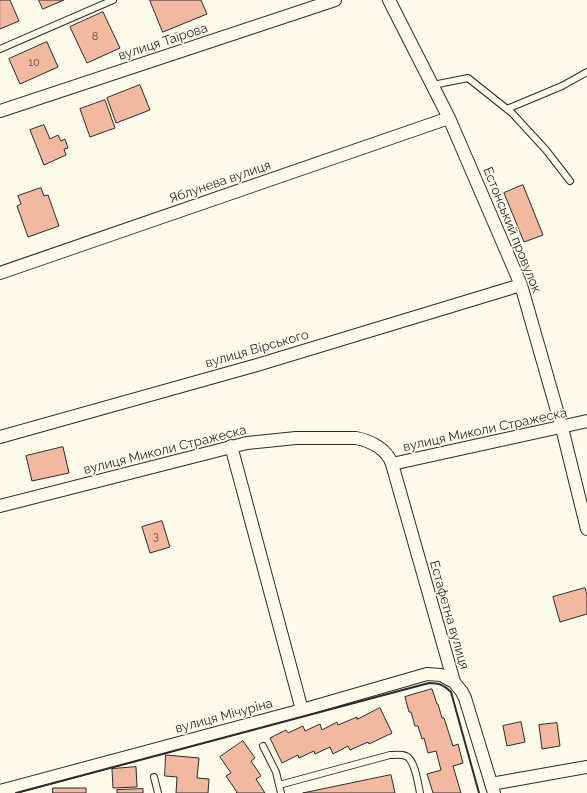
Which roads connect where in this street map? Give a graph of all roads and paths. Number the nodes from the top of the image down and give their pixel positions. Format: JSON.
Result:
{"nodes":[{"id":1,"x":113,"y":0,"type":"edge"},
{"id":2,"x":335,"y":0,"type":"edge"},
{"id":3,"x":389,"y":0,"type":"edge"},
{"id":4,"x":0,"y":49,"type":"edge"},
{"id":5,"x":587,"y":72,"type":"edge"},
{"id":6,"x":433,"y":85,"type":"junction"},
{"id":7,"x":507,"y":109,"type":"junction"},
{"id":8,"x":0,"y":111,"type":"edge"},
{"id":9,"x":449,"y":118,"type":"junction"},
{"id":10,"x":570,"y":182,"type":"dead end"},
{"id":11,"x":0,"y":273,"type":"edge"},
{"id":12,"x":521,"y":285,"type":"junction"},
{"id":13,"x":587,"y":421,"type":"edge"},
{"id":14,"x":562,"y":428,"type":"junction"},
{"id":15,"x":0,"y":437,"type":"edge"},
{"id":16,"x":231,"y":446,"type":"junction"},
{"id":17,"x":392,"y":464,"type":"junction"},
{"id":18,"x":0,"y":506,"type":"edge"},
{"id":19,"x":587,"y":528,"type":"edge"},
{"id":20,"x":454,"y":682,"type":"junction"},
{"id":21,"x":302,"y":710,"type":"junction"},
{"id":22,"x":263,"y":746,"type":"dead end"},
{"id":23,"x":587,"y":767,"type":"edge"},
{"id":24,"x":154,"y":777,"type":"dead end"},
{"id":25,"x":279,"y":785,"type":"junction"},
{"id":26,"x":492,"y":789,"type":"edge"},
{"id":27,"x":0,"y":791,"type":"edge"},
{"id":28,"x":158,"y":793,"type":"edge"},
{"id":29,"x":281,"y":793,"type":"edge"},
{"id":30,"x":420,"y":793,"type":"edge"}],
"edges":[{"from":1,"to":4,"type":"lane"},
{"from":2,"to":8,"type":"street","name":"вулиця Таїрова"},
{"from":3,"to":6,"type":"street","name":"Естонський провулок"},
{"from":5,"to":7,"type":"lane"},
{"from":6,"to":7,"type":"lane"},
{"from":6,"to":9,"type":"street","name":"Естонський провулок"},
{"from":7,"to":10,"type":"lane"},
{"from":9,"to":11,"type":"street","name":"Яблунева вулиця"},
{"from":9,"to":12,"type":"street","name":"Естонський провулок"},
{"from":12,"to":14,"type":"street","name":"Естонський провулок"},
{"from":12,"to":15,"type":"street","name":"вулиця Вірського"},
{"from":13,"to":14,"type":"street","name":"вулиця Миколи Стражеска"},
{"from":14,"to":17,"type":"street","name":"вулиця Миколи Стражеска"},
{"from":14,"to":19,"type":"street","name":"Естонський провулок"},
{"from":16,"to":17,"type":"street","name":"вулиця Миколи Стражеска"},
{"from":16,"to":18,"type":"street","name":"вулиця Миколи Стражеска"},
{"from":16,"to":21,"type":"street"},
{"from":17,"to":20,"type":"street","name":"Естафетна вулиця"},
{"from":20,"to":21,"type":"street","name":"вулиця Мічуріна"},
{"from":20,"to":26,"type":"street","name":"Естафетна вулиця"},
{"from":21,"to":27,"type":"street","name":"вулиця Мічуріна"},
{"from":22,"to":25,"type":"lane"},
{"from":23,"to":26,"type":"street"},
{"from":24,"to":28,"type":"lane"},
{"from":25,"to":29,"type":"lane"},
{"from":25,"to":30,"type":"lane"}]}
